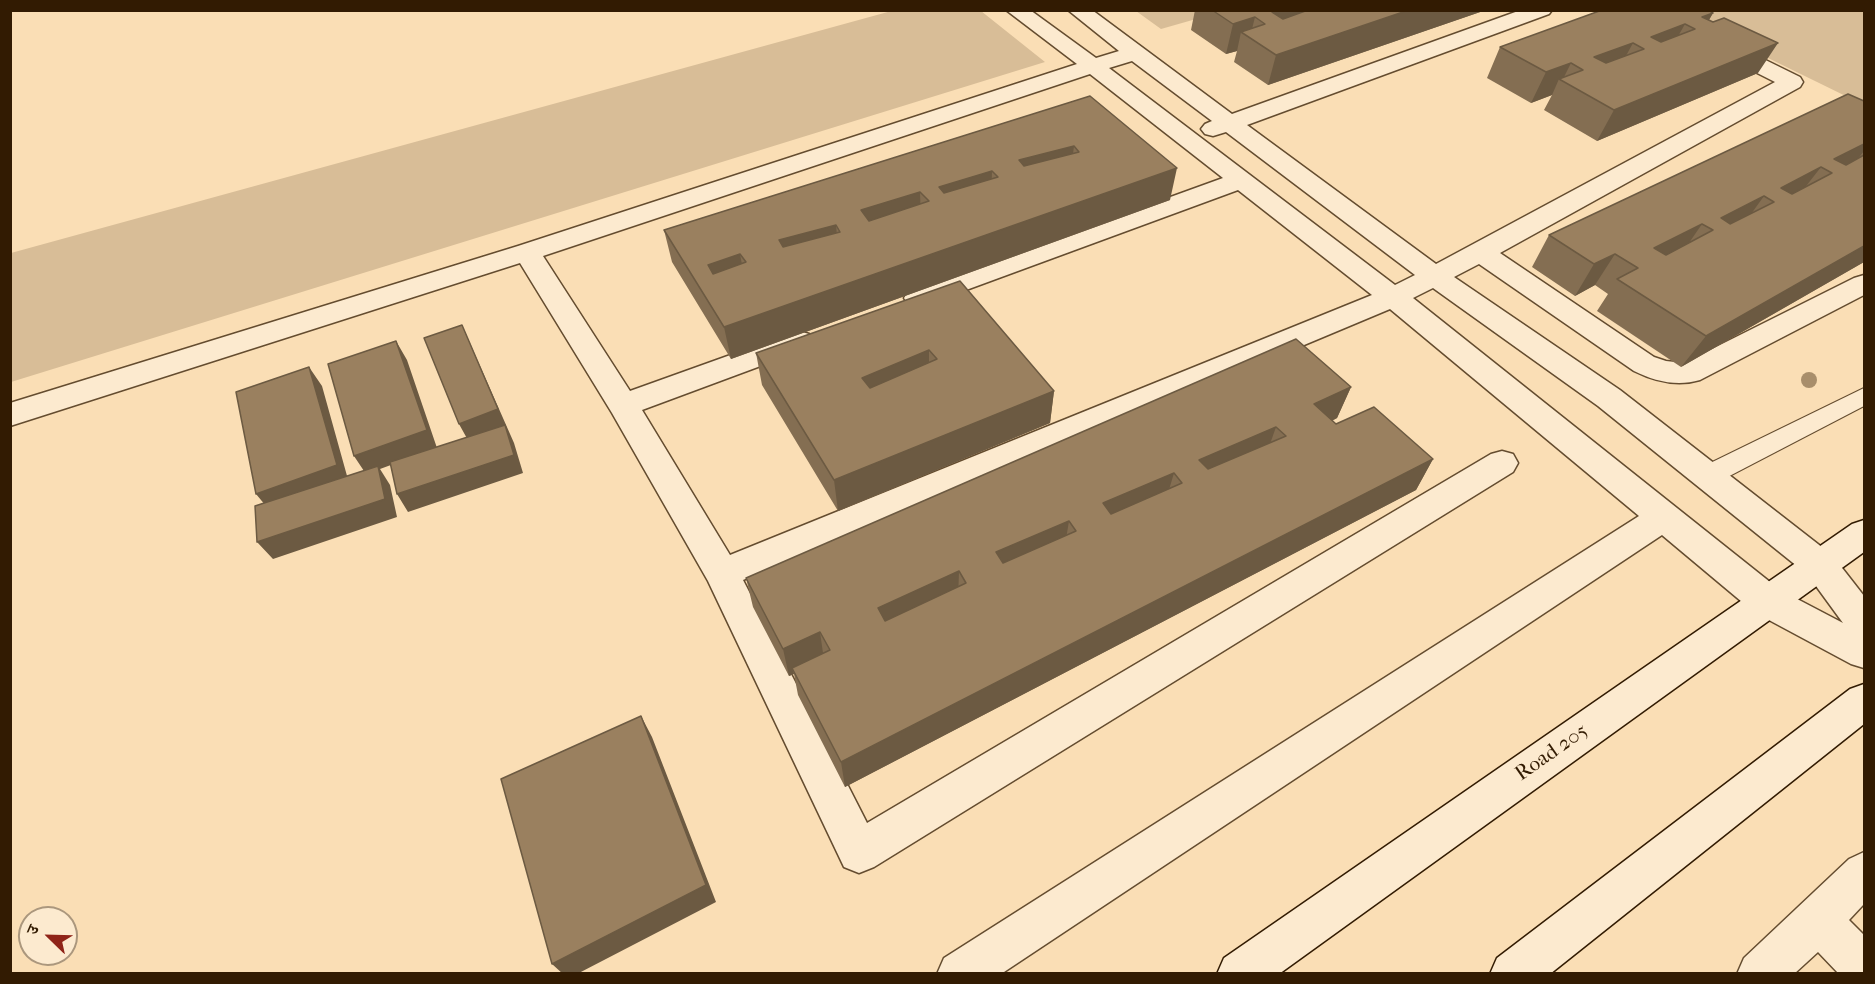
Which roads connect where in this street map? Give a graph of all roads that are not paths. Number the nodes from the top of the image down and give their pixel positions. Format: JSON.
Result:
{"nodes":[{"id":1,"x":1016,"y":10,"type":"edge"},
{"id":2,"x":1078,"y":10,"type":"edge"},
{"id":3,"x":1542,"y":10,"type":"edge"},
{"id":4,"x":1647,"y":10,"type":"edge"},
{"id":5,"x":1133,"y":53,"type":"junction"},
{"id":6,"x":1093,"y":66,"type":"junction"},
{"id":7,"x":1230,"y":123,"type":"junction"},
{"id":8,"x":1187,"y":138,"type":"junction"},
{"id":9,"x":1241,"y":180,"type":"junction"},
{"id":10,"x":526,"y":252,"type":"junction"},
{"id":11,"x":1480,"y":252,"type":"junction"},
{"id":12,"x":1435,"y":277,"type":"junction"},
{"id":13,"x":1864,"y":284,"type":"edge"},
{"id":14,"x":1393,"y":297,"type":"junction"},
{"id":15,"x":892,"y":307,"type":"edge"},
{"id":16,"x":825,"y":332,"type":"edge"},
{"id":17,"x":1864,"y":396,"type":"edge"},
{"id":18,"x":623,"y":405,"type":"junction"},
{"id":19,"x":10,"y":415,"type":"edge"},
{"id":20,"x":1502,"y":463,"type":"dead end"},
{"id":21,"x":1707,"y":476,"type":"junction"},
{"id":22,"x":1662,"y":518,"type":"junction"},
{"id":23,"x":1864,"y":534,"type":"edge"},
{"id":24,"x":1820,"y":565,"type":"junction"},
{"id":25,"x":722,"y":573,"type":"junction"},
{"id":26,"x":1767,"y":601,"type":"junction"},
{"id":27,"x":1864,"y":623,"type":"edge"},
{"id":28,"x":1864,"y":652,"type":"edge"},
{"id":29,"x":1864,"y":701,"type":"edge"},
{"id":30,"x":1864,"y":877,"type":"edge"},
{"id":31,"x":1818,"y":921,"type":"junction"},
{"id":32,"x":1864,"y":966,"type":"edge"},
{"id":33,"x":960,"y":974,"type":"edge"},
{"id":34,"x":1240,"y":974,"type":"edge"},
{"id":35,"x":1513,"y":974,"type":"edge"},
{"id":36,"x":1760,"y":974,"type":"edge"}],
"edges":[{"from":1,"to":6,"type":"street"},
{"from":2,"to":5,"type":"street"},
{"from":3,"to":7,"type":"street"},
{"from":4,"to":11,"type":"street"},
{"from":5,"to":6,"type":"street"},
{"from":5,"to":7,"type":"street"},
{"from":6,"to":8,"type":"street"},
{"from":6,"to":10,"type":"street"},
{"from":7,"to":8,"type":"street"},
{"from":7,"to":12,"type":"street"},
{"from":8,"to":9,"type":"street"},
{"from":9,"to":14,"type":"street"},
{"from":9,"to":15,"type":"street"},
{"from":10,"to":18,"type":"street"},
{"from":10,"to":19,"type":"street"},
{"from":11,"to":12,"type":"street"},
{"from":11,"to":13,"type":"street"},
{"from":12,"to":14,"type":"street"},
{"from":12,"to":21,"type":"street"},
{"from":14,"to":22,"type":"street"},
{"from":14,"to":25,"type":"street"},
{"from":16,"to":18,"type":"street"},
{"from":17,"to":21,"type":"lane"},
{"from":18,"to":25,"type":"street"},
{"from":20,"to":25,"type":"street"},
{"from":21,"to":24,"type":"street"},
{"from":22,"to":26,"type":"street"},
{"from":22,"to":33,"type":"street"},
{"from":23,"to":24,"type":"street","name":"Road 205"},
{"from":24,"to":26,"type":"street","name":"Road 205"},
{"from":24,"to":27,"type":"street"},
{"from":26,"to":28,"type":"street"},
{"from":26,"to":34,"type":"street","name":"Road 205"},
{"from":29,"to":35,"type":"street"},
{"from":30,"to":31,"type":"street"},
{"from":31,"to":32,"type":"street"},
{"from":31,"to":36,"type":"street"}]}
